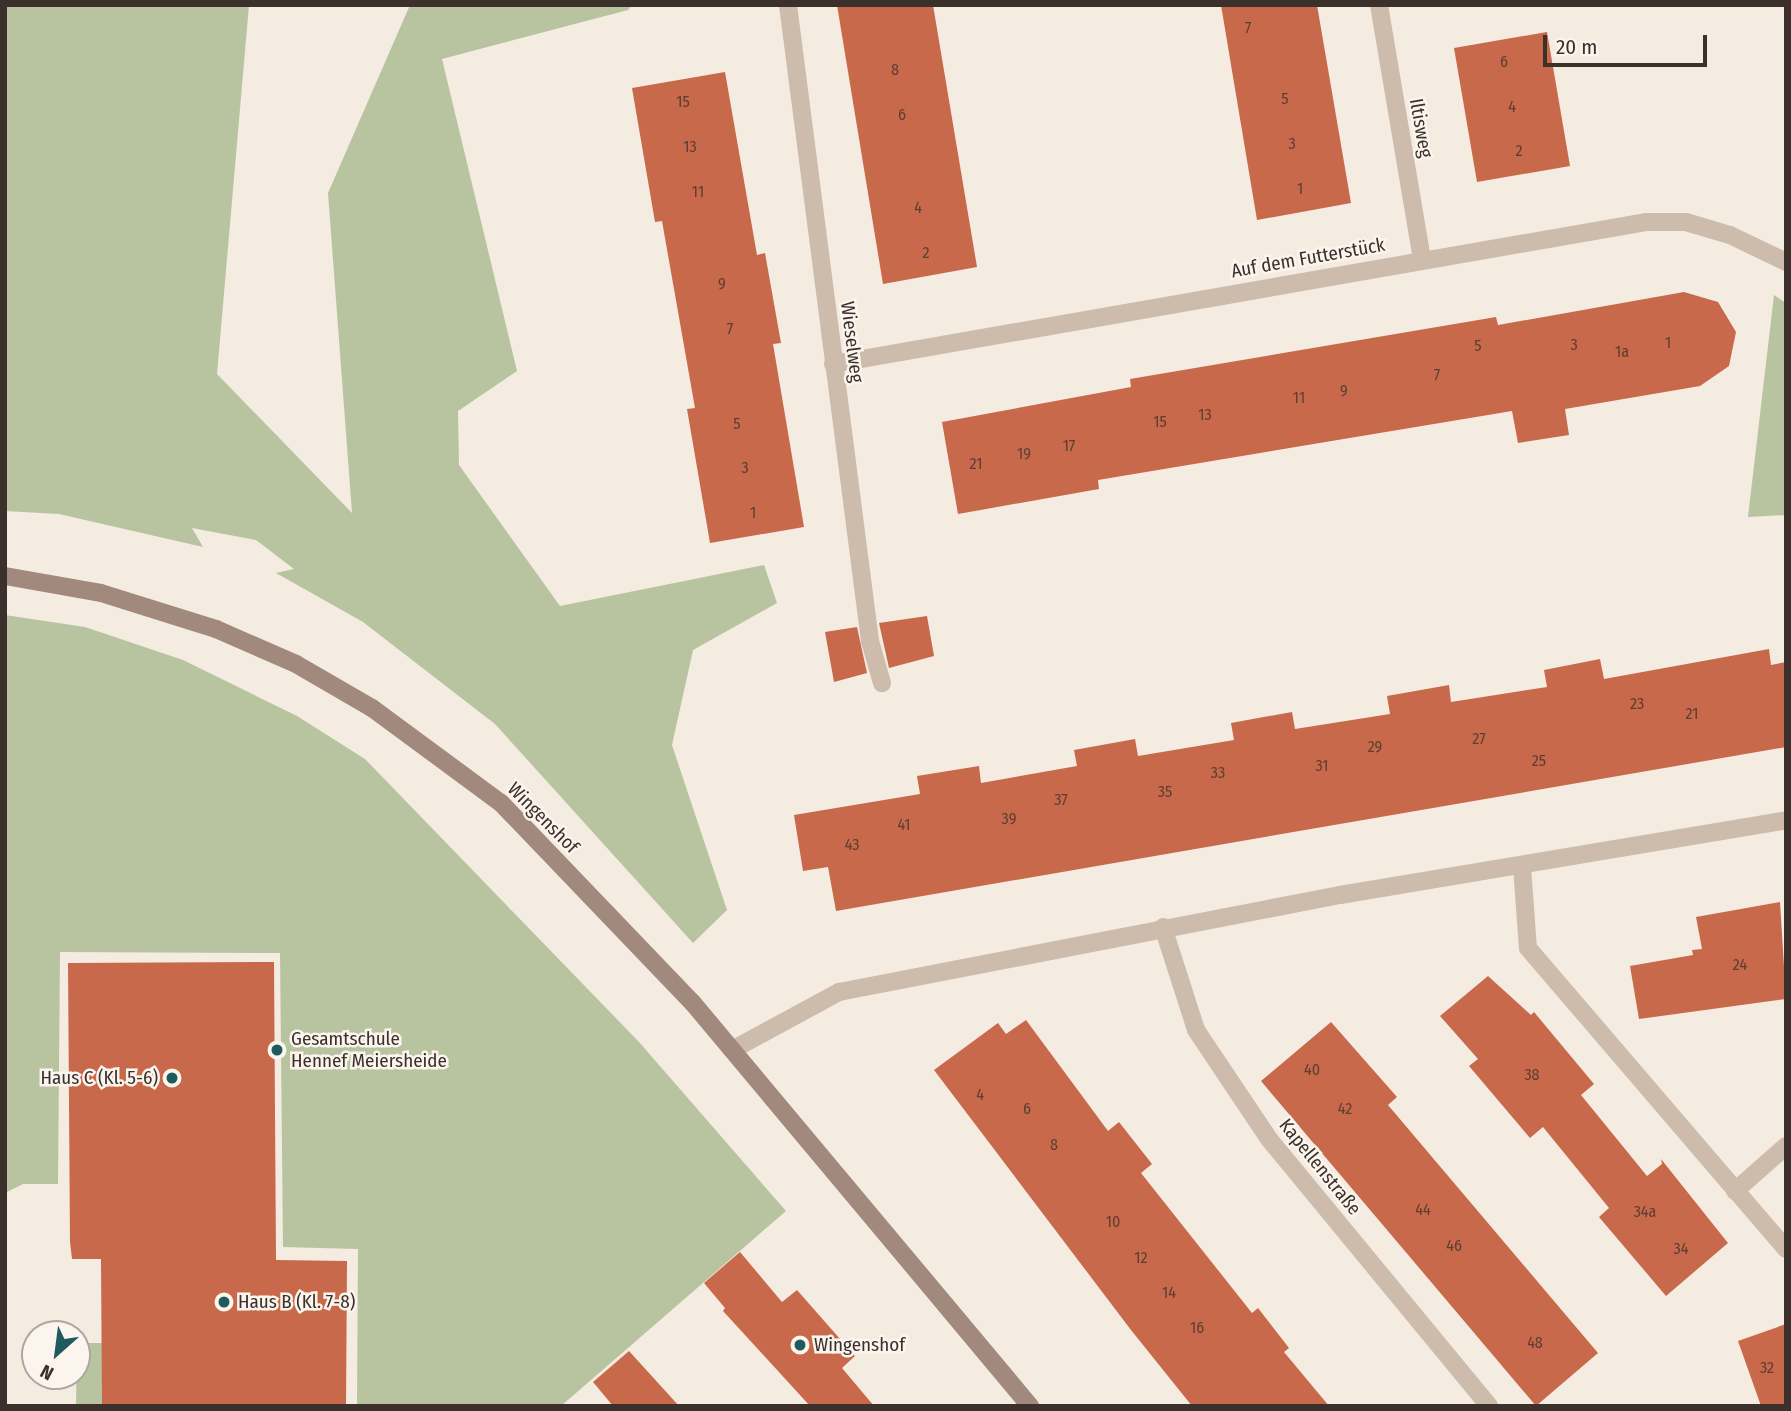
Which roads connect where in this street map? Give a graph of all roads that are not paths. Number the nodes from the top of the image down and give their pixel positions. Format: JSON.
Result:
{"nodes":[{"id":1,"x":788,"y":5,"type":"edge"},
{"id":2,"x":1379,"y":5,"type":"edge"},
{"id":3,"x":1422,"y":258,"type":"junction"},
{"id":4,"x":1786,"y":262,"type":"edge"},
{"id":5,"x":833,"y":364,"type":"junction"},
{"id":6,"x":5,"y":576,"type":"edge"},
{"id":7,"x":882,"y":683,"type":"dead end"},
{"id":8,"x":1786,"y":820,"type":"edge"},
{"id":9,"x":1522,"y":867,"type":"junction"},
{"id":10,"x":1163,"y":928,"type":"junction"},
{"id":11,"x":732,"y":1050,"type":"junction"},
{"id":12,"x":1786,"y":1146,"type":"edge"},
{"id":13,"x":1735,"y":1191,"type":"junction"},
{"id":14,"x":1786,"y":1249,"type":"edge"},
{"id":15,"x":1030,"y":1406,"type":"edge"},
{"id":16,"x":1489,"y":1406,"type":"edge"}],
"edges":[{"from":1,"to":5,"type":"street","name":"Wieselweg"},
{"from":2,"to":3,"type":"street","name":"Iltisweg"},
{"from":3,"to":4,"type":"street","name":"Auf dem Futterstück"},
{"from":3,"to":5,"type":"street","name":"Auf dem Futterstück"},
{"from":5,"to":7,"type":"street","name":"Wieselweg"},
{"from":6,"to":11,"type":"main road","name":"Wingenshof"},
{"from":8,"to":9,"type":"street"},
{"from":9,"to":10,"type":"street"},
{"from":9,"to":13,"type":"street"},
{"from":10,"to":11,"type":"street"},
{"from":10,"to":16,"type":"street","name":"Kapellenstraße"},
{"from":11,"to":15,"type":"main road","name":"Wingenshof"},
{"from":12,"to":13,"type":"street"},
{"from":13,"to":14,"type":"street"}]}
